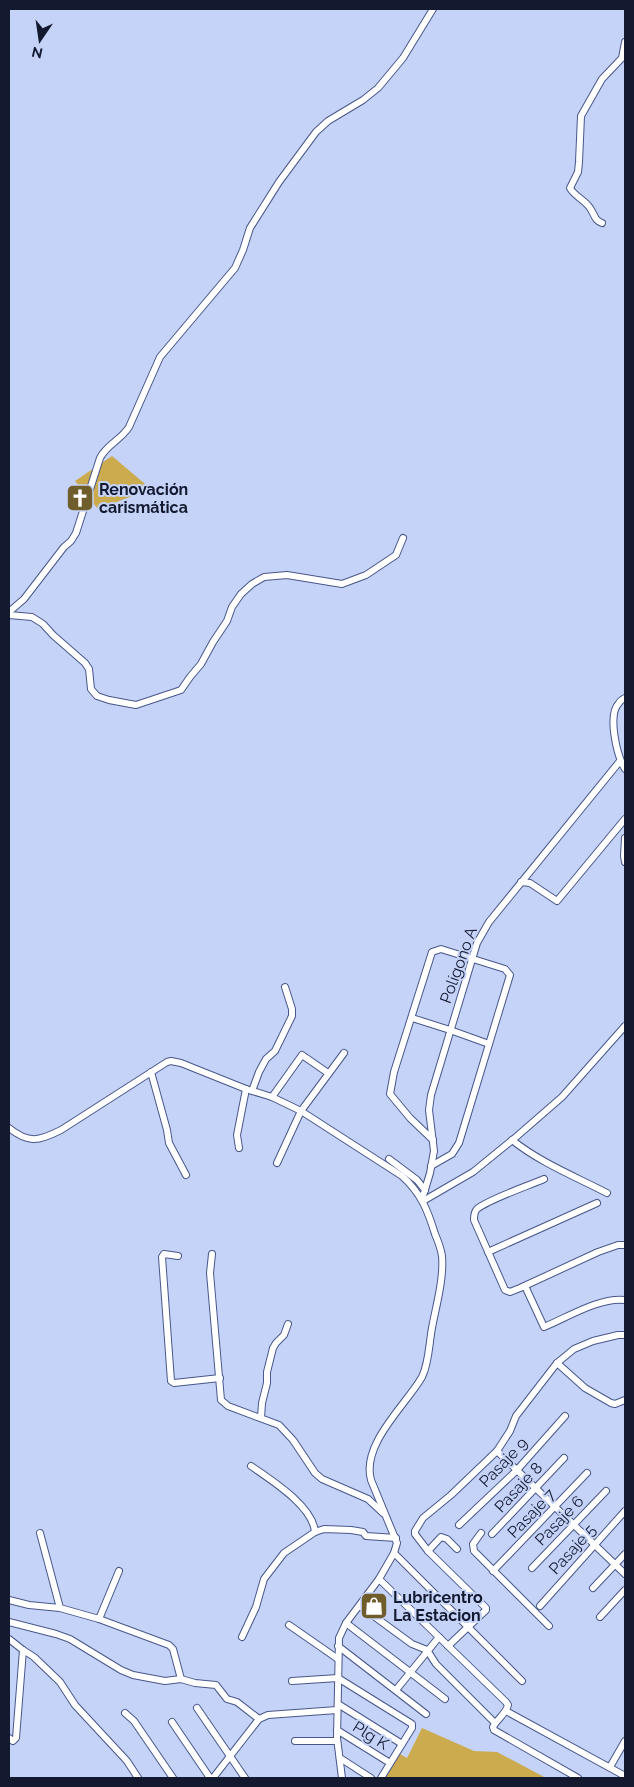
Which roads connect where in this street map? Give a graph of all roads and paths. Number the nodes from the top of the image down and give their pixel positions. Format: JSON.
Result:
{"nodes":[{"id":1,"x":433,"y":9,"type":"edge"},
{"id":2,"x":625,"y":42,"type":"edge"},
{"id":3,"x":602,"y":224,"type":"dead end"},
{"id":4,"x":403,"y":538,"type":"dead end"},
{"id":5,"x":9,"y":614,"type":"edge"},
{"id":6,"x":625,"y":698,"type":"edge"},
{"id":7,"x":620,"y":761,"type":"junction"},
{"id":8,"x":625,"y":769,"type":"edge"},
{"id":9,"x":625,"y":818,"type":"edge"},
{"id":10,"x":625,"y":838,"type":"edge"},
{"id":11,"x":625,"y":862,"type":"edge"},
{"id":12,"x":522,"y":882,"type":"junction"},
{"id":13,"x":472,"y":960,"type":"junction"},
{"id":14,"x":285,"y":987,"type":"dead end"},
{"id":15,"x":412,"y":1018,"type":"junction"},
{"id":16,"x":625,"y":1026,"type":"edge"},
{"id":17,"x":450,"y":1030,"type":"junction"},
{"id":18,"x":489,"y":1044,"type":"junction"},
{"id":19,"x":344,"y":1053,"type":"dead end"},
{"id":20,"x":151,"y":1072,"type":"junction"},
{"id":21,"x":328,"y":1073,"type":"junction"},
{"id":22,"x":249,"y":1090,"type":"junction"},
{"id":23,"x":272,"y":1097,"type":"junction"},
{"id":24,"x":301,"y":1111,"type":"junction"},
{"id":25,"x":9,"y":1128,"type":"edge"},
{"id":26,"x":433,"y":1140,"type":"junction"},
{"id":27,"x":512,"y":1140,"type":"junction"},
{"id":28,"x":239,"y":1148,"type":"dead end"},
{"id":29,"x":389,"y":1159,"type":"dead end"},
{"id":30,"x":277,"y":1163,"type":"dead end"},
{"id":31,"x":431,"y":1166,"type":"junction"},
{"id":32,"x":186,"y":1175,"type":"dead end"},
{"id":33,"x":544,"y":1179,"type":"dead end"},
{"id":34,"x":425,"y":1190,"type":"junction"},
{"id":35,"x":607,"y":1193,"type":"dead end"},
{"id":36,"x":422,"y":1199,"type":"junction"},
{"id":37,"x":597,"y":1203,"type":"dead end"},
{"id":38,"x":625,"y":1245,"type":"edge"},
{"id":39,"x":488,"y":1252,"type":"junction"},
{"id":40,"x":212,"y":1254,"type":"dead end"},
{"id":41,"x":178,"y":1256,"type":"dead end"},
{"id":42,"x":525,"y":1286,"type":"junction"},
{"id":43,"x":625,"y":1300,"type":"edge"},
{"id":44,"x":288,"y":1324,"type":"dead end"},
{"id":45,"x":625,"y":1335,"type":"edge"},
{"id":46,"x":557,"y":1363,"type":"junction"},
{"id":47,"x":220,"y":1378,"type":"junction"},
{"id":48,"x":625,"y":1400,"type":"edge"},
{"id":49,"x":565,"y":1416,"type":"dead end"},
{"id":50,"x":262,"y":1418,"type":"junction"},
{"id":51,"x":497,"y":1451,"type":"junction"},
{"id":52,"x":564,"y":1458,"type":"dead end"},
{"id":53,"x":251,"y":1466,"type":"dead end"},
{"id":54,"x":517,"y":1470,"type":"junction"},
{"id":55,"x":588,"y":1474,"type":"dead end"},
{"id":56,"x":536,"y":1488,"type":"junction"},
{"id":57,"x":606,"y":1491,"type":"dead end"},
{"id":58,"x":556,"y":1508,"type":"junction"},
{"id":59,"x":625,"y":1511,"type":"edge"},
{"id":60,"x":386,"y":1515,"type":"junction"},
{"id":61,"x":459,"y":1524,"type":"dead end"},
{"id":62,"x":574,"y":1526,"type":"junction"},
{"id":63,"x":315,"y":1532,"type":"junction"},
{"id":64,"x":481,"y":1532,"type":"dead end"},
{"id":65,"x":40,"y":1533,"type":"dead end"},
{"id":66,"x":492,"y":1534,"type":"dead end"},
{"id":67,"x":396,"y":1538,"type":"junction"},
{"id":68,"x":594,"y":1545,"type":"junction"},
{"id":69,"x":428,"y":1550,"type":"junction"},
{"id":70,"x":457,"y":1550,"type":"dead end"},
{"id":71,"x":394,"y":1553,"type":"junction"},
{"id":72,"x":625,"y":1554,"type":"edge"},
{"id":73,"x":615,"y":1565,"type":"junction"},
{"id":74,"x":532,"y":1568,"type":"dead end"},
{"id":75,"x":493,"y":1570,"type":"junction"},
{"id":76,"x":119,"y":1571,"type":"dead end"},
{"id":77,"x":625,"y":1574,"type":"edge"},
{"id":78,"x":379,"y":1579,"type":"junction"},
{"id":79,"x":593,"y":1588,"type":"dead end"},
{"id":80,"x":625,"y":1590,"type":"edge"},
{"id":81,"x":9,"y":1600,"type":"edge"},
{"id":82,"x":360,"y":1606,"type":"junction"},
{"id":83,"x":540,"y":1606,"type":"dead end"},
{"id":84,"x":60,"y":1608,"type":"junction"},
{"id":85,"x":600,"y":1617,"type":"dead end"},
{"id":86,"x":99,"y":1619,"type":"junction"},
{"id":87,"x":9,"y":1622,"type":"edge"},
{"id":88,"x":346,"y":1623,"type":"junction"},
{"id":89,"x":289,"y":1625,"type":"dead end"},
{"id":90,"x":549,"y":1626,"type":"dead end"},
{"id":91,"x":469,"y":1627,"type":"junction"},
{"id":92,"x":439,"y":1637,"type":"junction"},
{"id":93,"x":242,"y":1638,"type":"dead end"},
{"id":94,"x":9,"y":1639,"type":"edge"},
{"id":95,"x":338,"y":1646,"type":"junction"},
{"id":96,"x":448,"y":1646,"type":"junction"},
{"id":97,"x":23,"y":1650,"type":"junction"},
{"id":98,"x":427,"y":1650,"type":"junction"},
{"id":99,"x":338,"y":1658,"type":"junction"},
{"id":100,"x":410,"y":1672,"type":"junction"},
{"id":101,"x":181,"y":1678,"type":"junction"},
{"id":102,"x":338,"y":1678,"type":"junction"},
{"id":103,"x":292,"y":1681,"type":"dead end"},
{"id":104,"x":522,"y":1681,"type":"dead end"},
{"id":105,"x":396,"y":1690,"type":"junction"},
{"id":106,"x":445,"y":1699,"type":"dead end"},
{"id":107,"x":338,"y":1707,"type":"junction"},
{"id":108,"x":197,"y":1708,"type":"dead end"},
{"id":109,"x":506,"y":1711,"type":"junction"},
{"id":110,"x":125,"y":1713,"type":"dead end"},
{"id":111,"x":426,"y":1714,"type":"dead end"},
{"id":112,"x":259,"y":1719,"type":"junction"},
{"id":113,"x":172,"y":1722,"type":"dead end"},
{"id":114,"x":495,"y":1723,"type":"junction"},
{"id":115,"x":337,"y":1730,"type":"junction"},
{"id":116,"x":9,"y":1738,"type":"edge"},
{"id":117,"x":337,"y":1740,"type":"junction"},
{"id":118,"x":295,"y":1741,"type":"dead end"},
{"id":119,"x":625,"y":1742,"type":"edge"},
{"id":120,"x":402,"y":1744,"type":"junction"},
{"id":121,"x":230,"y":1756,"type":"junction"},
{"id":122,"x":340,"y":1758,"type":"junction"},
{"id":123,"x":390,"y":1763,"type":"junction"},
{"id":124,"x":610,"y":1767,"type":"junction"},
{"id":125,"x":625,"y":1776,"type":"edge"},
{"id":126,"x":138,"y":1778,"type":"edge"},
{"id":127,"x":173,"y":1778,"type":"edge"},
{"id":128,"x":212,"y":1778,"type":"edge"},
{"id":129,"x":246,"y":1778,"type":"edge"},
{"id":130,"x":342,"y":1778,"type":"edge"},
{"id":131,"x":371,"y":1778,"type":"edge"},
{"id":132,"x":381,"y":1778,"type":"edge"},
{"id":133,"x":578,"y":1778,"type":"edge"}],
"edges":[{"from":1,"to":5,"type":"street"},
{"from":2,"to":3,"type":"street"},
{"from":4,"to":5,"type":"street"},
{"from":6,"to":7,"type":"street"},
{"from":7,"to":8,"type":"street"},
{"from":7,"to":12,"type":"street","name":"Polígono A"},
{"from":9,"to":12,"type":"street"},
{"from":10,"to":11,"type":"street"},
{"from":12,"to":13,"type":"street","name":"Polígono A"},
{"from":13,"to":15,"type":"street"},
{"from":13,"to":17,"type":"street","name":"Polígono A"},
{"from":13,"to":18,"type":"street"},
{"from":14,"to":22,"type":"street"},
{"from":15,"to":17,"type":"street"},
{"from":15,"to":26,"type":"street"},
{"from":16,"to":27,"type":"street"},
{"from":17,"to":18,"type":"street"},
{"from":17,"to":26,"type":"street","name":"Polígono A"},
{"from":18,"to":31,"type":"street"},
{"from":19,"to":21,"type":"street"},
{"from":20,"to":22,"type":"street"},
{"from":20,"to":25,"type":"street"},
{"from":20,"to":32,"type":"street"},
{"from":21,"to":23,"type":"street"},
{"from":21,"to":24,"type":"street"},
{"from":22,"to":23,"type":"street"},
{"from":22,"to":28,"type":"street"},
{"from":23,"to":24,"type":"street"},
{"from":24,"to":30,"type":"street"},
{"from":24,"to":36,"type":"street"},
{"from":26,"to":31,"type":"street","name":"Polígono A"},
{"from":27,"to":35,"type":"street"},
{"from":27,"to":36,"type":"street"},
{"from":29,"to":34,"type":"street"},
{"from":31,"to":34,"type":"street","name":"Polígono A"},
{"from":33,"to":39,"type":"street"},
{"from":34,"to":36,"type":"street","name":"Polígono A"},
{"from":36,"to":60,"type":"street"},
{"from":37,"to":39,"type":"street"},
{"from":38,"to":42,"type":"street"},
{"from":39,"to":42,"type":"street"},
{"from":40,"to":47,"type":"street"},
{"from":41,"to":47,"type":"street"},
{"from":42,"to":43,"type":"street"},
{"from":44,"to":50,"type":"street"},
{"from":45,"to":46,"type":"street"},
{"from":46,"to":48,"type":"street"},
{"from":46,"to":51,"type":"street"},
{"from":47,"to":50,"type":"street"},
{"from":49,"to":54,"type":"street","name":"Pasaje 9"},
{"from":50,"to":60,"type":"street"},
{"from":51,"to":54,"type":"street"},
{"from":51,"to":69,"type":"street"},
{"from":52,"to":56,"type":"street","name":"Pasaje 8"},
{"from":53,"to":63,"type":"street"},
{"from":54,"to":56,"type":"street"},
{"from":54,"to":61,"type":"street","name":"Pasaje 9"},
{"from":55,"to":58,"type":"street","name":"Pasaje 7"},
{"from":56,"to":58,"type":"street"},
{"from":56,"to":66,"type":"street","name":"Pasaje 8"},
{"from":57,"to":62,"type":"street","name":"Pasaje 6"},
{"from":58,"to":62,"type":"street"},
{"from":58,"to":75,"type":"street","name":"Pasaje 7"},
{"from":59,"to":68,"type":"street","name":"Pasaje 5"},
{"from":60,"to":67,"type":"street"},
{"from":62,"to":68,"type":"street"},
{"from":62,"to":74,"type":"street","name":"Pasaje 6"},
{"from":63,"to":67,"type":"street"},
{"from":63,"to":93,"type":"street"},
{"from":64,"to":75,"type":"street"},
{"from":65,"to":84,"type":"street"},
{"from":67,"to":71,"type":"street"},
{"from":68,"to":73,"type":"street"},
{"from":68,"to":83,"type":"street","name":"Pasaje 5"},
{"from":69,"to":70,"type":"street"},
{"from":69,"to":91,"type":"street"},
{"from":71,"to":78,"type":"street"},
{"from":71,"to":91,"type":"street"},
{"from":72,"to":73,"type":"street"},
{"from":73,"to":77,"type":"street"},
{"from":73,"to":79,"type":"street"},
{"from":75,"to":90,"type":"street"},
{"from":76,"to":86,"type":"street"},
{"from":78,"to":82,"type":"street"},
{"from":78,"to":92,"type":"street"},
{"from":80,"to":85,"type":"street"},
{"from":81,"to":84,"type":"street"},
{"from":82,"to":88,"type":"street"},
{"from":82,"to":98,"type":"street"},
{"from":84,"to":86,"type":"street"},
{"from":86,"to":101,"type":"street"},
{"from":87,"to":101,"type":"street"},
{"from":88,"to":95,"type":"street"},
{"from":88,"to":100,"type":"street"},
{"from":89,"to":99,"type":"street"},
{"from":91,"to":96,"type":"street"},
{"from":91,"to":104,"type":"street"},
{"from":92,"to":96,"type":"street"},
{"from":92,"to":98,"type":"street"},
{"from":94,"to":97,"type":"street"},
{"from":95,"to":99,"type":"street"},
{"from":95,"to":105,"type":"street"},
{"from":96,"to":109,"type":"street"},
{"from":97,"to":116,"type":"street"},
{"from":97,"to":126,"type":"street"},
{"from":98,"to":100,"type":"street"},
{"from":98,"to":114,"type":"street"},
{"from":99,"to":102,"type":"street"},
{"from":100,"to":105,"type":"street"},
{"from":100,"to":106,"type":"street"},
{"from":101,"to":112,"type":"street"},
{"from":102,"to":103,"type":"street"},
{"from":102,"to":107,"type":"street"},
{"from":102,"to":120,"type":"street"},
{"from":105,"to":111,"type":"street"},
{"from":107,"to":112,"type":"street"},
{"from":107,"to":115,"type":"street"},
{"from":107,"to":120,"type":"street"},
{"from":108,"to":121,"type":"street"},
{"from":109,"to":114,"type":"street"},
{"from":109,"to":124,"type":"street"},
{"from":110,"to":127,"type":"street"},
{"from":112,"to":121,"type":"street"},
{"from":113,"to":128,"type":"street"},
{"from":114,"to":133,"type":"street"},
{"from":115,"to":117,"type":"street"},
{"from":115,"to":123,"type":"street","name":"Plg K"},
{"from":117,"to":118,"type":"street"},
{"from":117,"to":122,"type":"street"},
{"from":119,"to":124,"type":"street"},
{"from":120,"to":123,"type":"street"},
{"from":121,"to":128,"type":"street"},
{"from":121,"to":129,"type":"street"},
{"from":122,"to":130,"type":"street"},
{"from":122,"to":131,"type":"street"},
{"from":123,"to":132,"type":"street"},
{"from":124,"to":125,"type":"street"}]}
